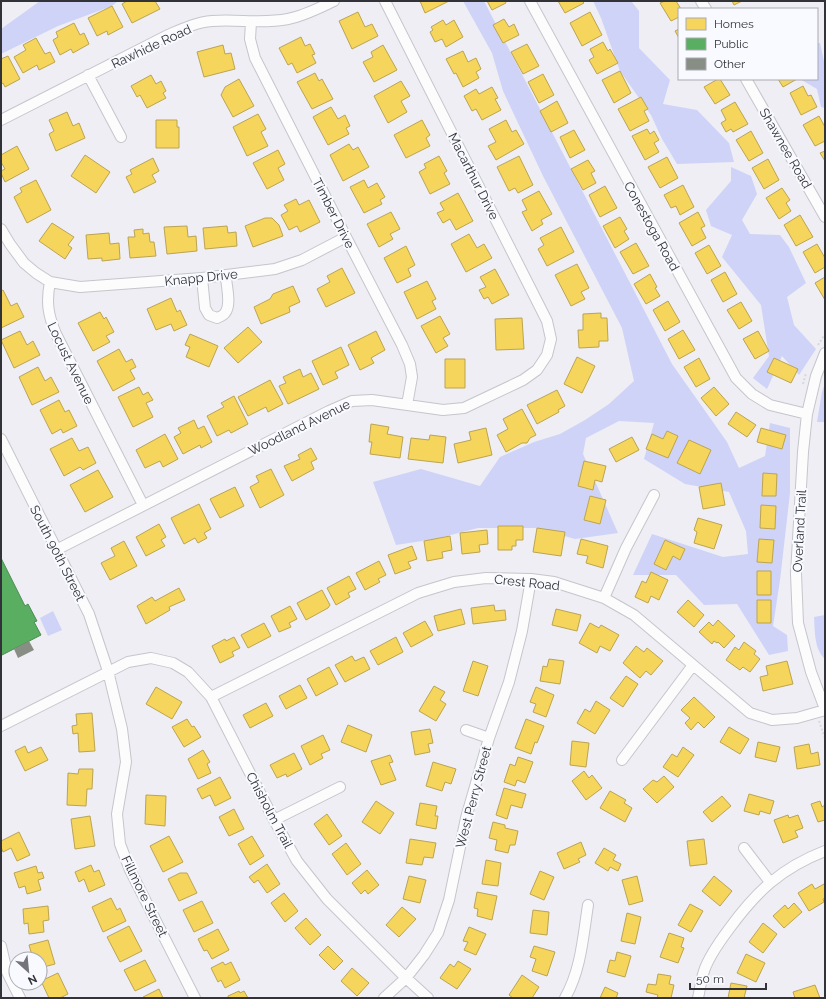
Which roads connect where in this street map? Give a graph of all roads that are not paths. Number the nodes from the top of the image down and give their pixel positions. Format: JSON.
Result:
{"nodes":[{"id":1,"x":334,"y":1,"type":"edge"},
{"id":2,"x":385,"y":1,"type":"edge"},
{"id":3,"x":530,"y":1,"type":"edge"},
{"id":4,"x":251,"y":22,"type":"junction"},
{"id":5,"x":88,"y":75,"type":"junction"},
{"id":6,"x":747,"y":80,"type":"edge"},
{"id":7,"x":1,"y":120,"type":"edge"},
{"id":8,"x":121,"y":137,"type":"dead end"},
{"id":9,"x":825,"y":217,"type":"edge"},
{"id":10,"x":1,"y":229,"type":"edge"},
{"id":11,"x":346,"y":237,"type":"junction"},
{"id":12,"x":226,"y":276,"type":"junction"},
{"id":13,"x":202,"y":278,"type":"junction"},
{"id":14,"x":50,"y":282,"type":"junction"},
{"id":15,"x":825,"y":352,"type":"edge"},
{"id":16,"x":547,"y":355,"type":"joint"},
{"id":17,"x":407,"y":405,"type":"junction"},
{"id":18,"x":807,"y":414,"type":"junction"},
{"id":19,"x":1,"y":439,"type":"edge"},
{"id":20,"x":654,"y":495,"type":"dead end"},
{"id":21,"x":143,"y":505,"type":"junction"},
{"id":22,"x":56,"y":550,"type":"junction"},
{"id":23,"x":531,"y":579,"type":"junction"},
{"id":24,"x":604,"y":598,"type":"junction"},
{"id":25,"x":694,"y":665,"type":"junction"},
{"id":26,"x":108,"y":671,"type":"junction"},
{"id":27,"x":211,"y":697,"type":"junction"},
{"id":28,"x":825,"y":709,"type":"edge"},
{"id":29,"x":1,"y":726,"type":"edge"},
{"id":30,"x":466,"y":730,"type":"dead end"},
{"id":31,"x":489,"y":738,"type":"junction"},
{"id":32,"x":622,"y":760,"type":"dead end"},
{"id":33,"x":340,"y":787,"type":"dead end"},
{"id":34,"x":274,"y":820,"type":"junction"},
{"id":35,"x":744,"y":848,"type":"dead end"},
{"id":36,"x":825,"y":851,"type":"edge"},
{"id":37,"x":770,"y":882,"type":"junction"},
{"id":38,"x":588,"y":905,"type":"dead end"},
{"id":39,"x":1,"y":946,"type":"edge"},
{"id":40,"x":406,"y":978,"type":"junction"},
{"id":41,"x":20,"y":998,"type":"edge"},
{"id":42,"x":195,"y":998,"type":"edge"},
{"id":43,"x":384,"y":998,"type":"edge"},
{"id":44,"x":428,"y":998,"type":"edge"},
{"id":45,"x":565,"y":998,"type":"edge"},
{"id":46,"x":698,"y":998,"type":"edge"}],
"edges":[{"from":1,"to":4,"type":"street","name":"Rawhide Road"},
{"from":2,"to":16,"type":"street","name":"Macarthur Drive"},
{"from":3,"to":18,"type":"street","name":"Conestoga Road"},
{"from":4,"to":5,"type":"street","name":"Rawhide Road"},
{"from":4,"to":11,"type":"street","name":"Timber Drive"},
{"from":5,"to":7,"type":"street","name":"Rawhide Road"},
{"from":5,"to":8,"type":"street"},
{"from":6,"to":9,"type":"street","name":"Shawnee Road"},
{"from":10,"to":14,"type":"street"},
{"from":11,"to":12,"type":"street","name":"Knapp Drive"},
{"from":11,"to":17,"type":"street","name":"Timber Drive"},
{"from":12,"to":13,"type":"street","name":"Knapp Drive"},
{"from":12,"to":13,"type":"street"},
{"from":13,"to":14,"type":"street","name":"Knapp Drive"},
{"from":14,"to":21,"type":"street","name":"Locust Avenue"},
{"from":15,"to":18,"type":"street","name":"Overland Trail"},
{"from":16,"to":17,"type":"street","name":"Woodland Avenue"},
{"from":17,"to":21,"type":"street","name":"Woodland Avenue"},
{"from":18,"to":28,"type":"street","name":"Overland Trail"},
{"from":19,"to":22,"type":"street","name":"South 90th Street"},
{"from":20,"to":24,"type":"street"},
{"from":21,"to":22,"type":"street","name":"Woodland Avenue"},
{"from":22,"to":26,"type":"street","name":"South 90th Street"},
{"from":23,"to":24,"type":"street","name":"Crest Road"},
{"from":23,"to":27,"type":"street","name":"Crest Road"},
{"from":23,"to":31,"type":"street","name":"West Perry Street"},
{"from":24,"to":25,"type":"street","name":"Crest Road"},
{"from":25,"to":28,"type":"street","name":"Crest Road"},
{"from":25,"to":32,"type":"street"},
{"from":26,"to":27,"type":"street","name":"Chisholm Trail"},
{"from":26,"to":29,"type":"street","name":"Chisholm Trail"},
{"from":26,"to":42,"type":"street","name":"Fillmore Street"},
{"from":27,"to":34,"type":"street","name":"Chisholm Trail"},
{"from":30,"to":31,"type":"street"},
{"from":31,"to":40,"type":"street","name":"West Perry Street"},
{"from":33,"to":34,"type":"street"},
{"from":34,"to":40,"type":"street","name":"Chisholm Trail"},
{"from":35,"to":37,"type":"street"},
{"from":36,"to":37,"type":"street"},
{"from":37,"to":46,"type":"street"},
{"from":38,"to":45,"type":"street"},
{"from":39,"to":41,"type":"street"},
{"from":40,"to":43,"type":"street","name":"West Perry Street"},
{"from":40,"to":44,"type":"street","name":"Chisholm Trail"}]}
